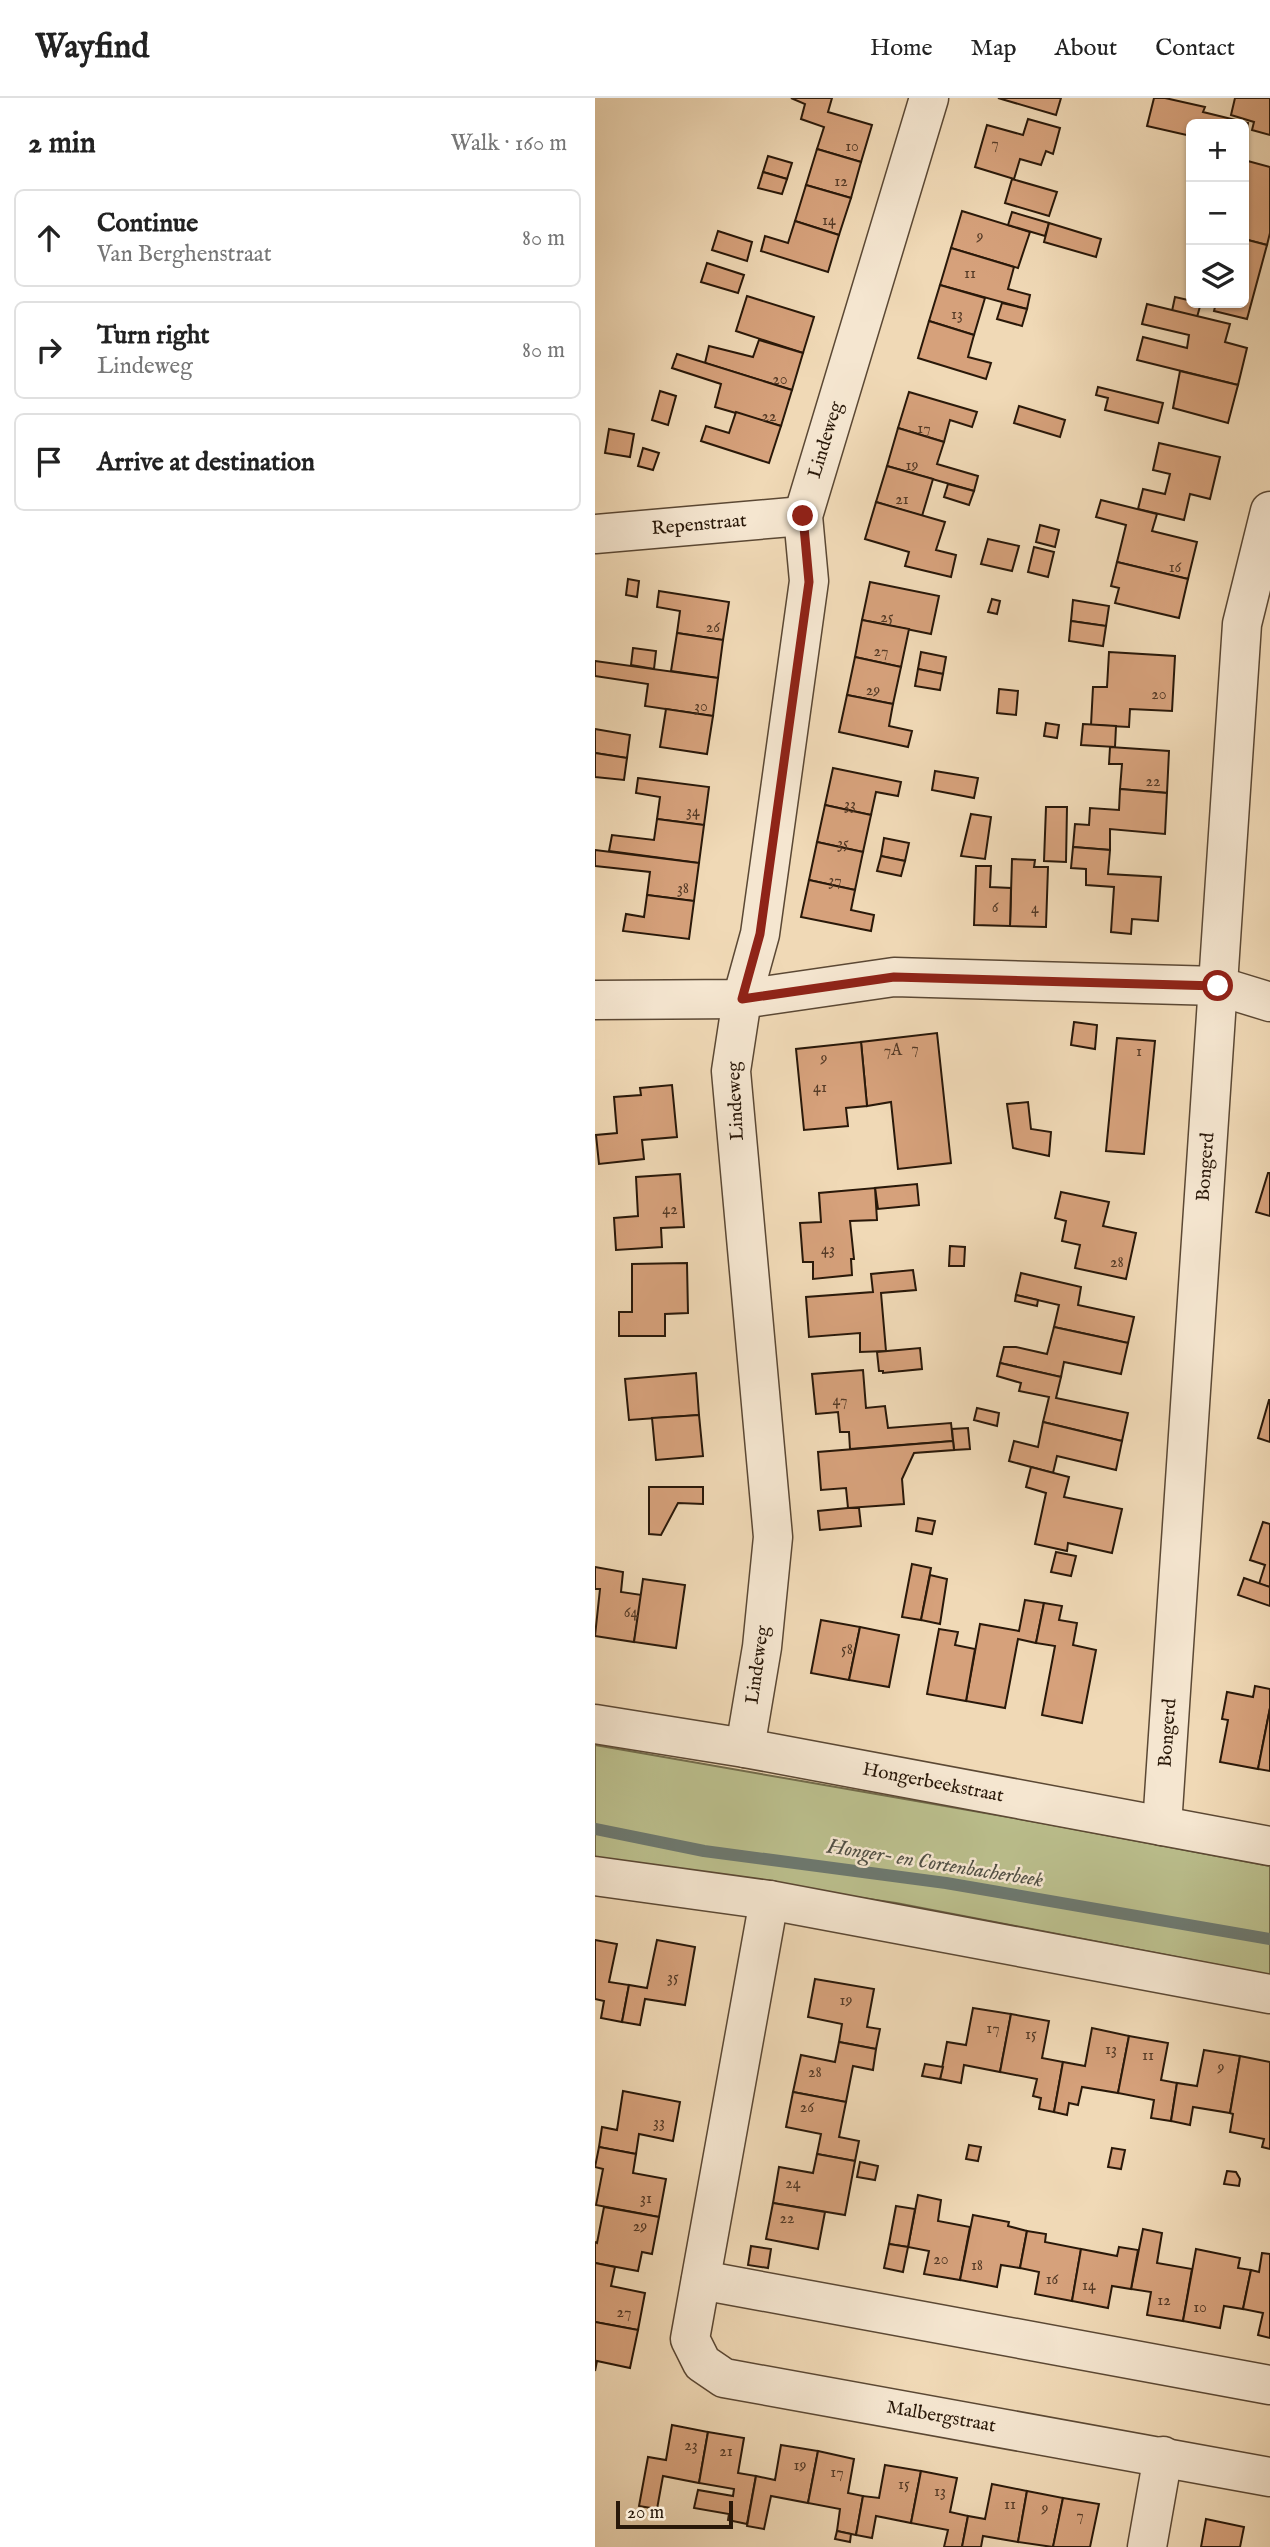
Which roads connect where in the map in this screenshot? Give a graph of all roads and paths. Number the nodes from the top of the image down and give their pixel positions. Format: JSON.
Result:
{"nodes":[{"id":1,"x":929,"y":98,"type":"edge"},
{"id":2,"x":1270,"y":511,"type":"edge"},
{"id":3,"x":803,"y":516,"type":"junction"},
{"id":4,"x":595,"y":534,"type":"edge"},
{"id":5,"x":1256,"y":628,"type":"edge"},
{"id":6,"x":1218,"y":986,"type":"junction"},
{"id":7,"x":742,"y":999,"type":"junction"},
{"id":8,"x":595,"y":1000,"type":"edge"},
{"id":9,"x":1270,"y":1002,"type":"edge"},
{"id":10,"x":595,"y":1724,"type":"edge"},
{"id":11,"x":745,"y":1748,"type":"junction"},
{"id":12,"x":1162,"y":1826,"type":"junction"},
{"id":13,"x":1270,"y":1846,"type":"edge"},
{"id":14,"x":595,"y":1876,"type":"edge"},
{"id":15,"x":769,"y":1900,"type":"junction"},
{"id":16,"x":1270,"y":1994,"type":"edge"},
{"id":17,"x":701,"y":2280,"type":"junction"},
{"id":18,"x":1270,"y":2385,"type":"edge"},
{"id":19,"x":1163,"y":2456,"type":"junction"},
{"id":20,"x":1270,"y":2477,"type":"edge"},
{"id":21,"x":1147,"y":2547,"type":"edge"}],
"edges":[{"from":1,"to":3,"type":"street","name":"Lindeweg"},
{"from":2,"to":5,"type":"street","name":"Bongerd"},
{"from":3,"to":4,"type":"street","name":"Repenstraat"},
{"from":3,"to":7,"type":"street","name":"Lindeweg"},
{"from":5,"to":6,"type":"street","name":"Bongerd"},
{"from":6,"to":7,"type":"street"},
{"from":6,"to":9,"type":"street"},
{"from":6,"to":12,"type":"street","name":"Bongerd"},
{"from":7,"to":8,"type":"street"},
{"from":7,"to":11,"type":"street","name":"Lindeweg"},
{"from":10,"to":11,"type":"street","name":"Hongerbeekstraat"},
{"from":11,"to":12,"type":"street","name":"Hongerbeekstraat"},
{"from":12,"to":13,"type":"street","name":"Hongerbeekstraat"},
{"from":14,"to":15,"type":"street"},
{"from":15,"to":16,"type":"street"},
{"from":15,"to":17,"type":"street","name":"Malbergstraat"},
{"from":17,"to":18,"type":"street"},
{"from":17,"to":19,"type":"street","name":"Malbergstraat"},
{"from":19,"to":20,"type":"street","name":"Malbergstraat"},
{"from":19,"to":21,"type":"street"}]}
